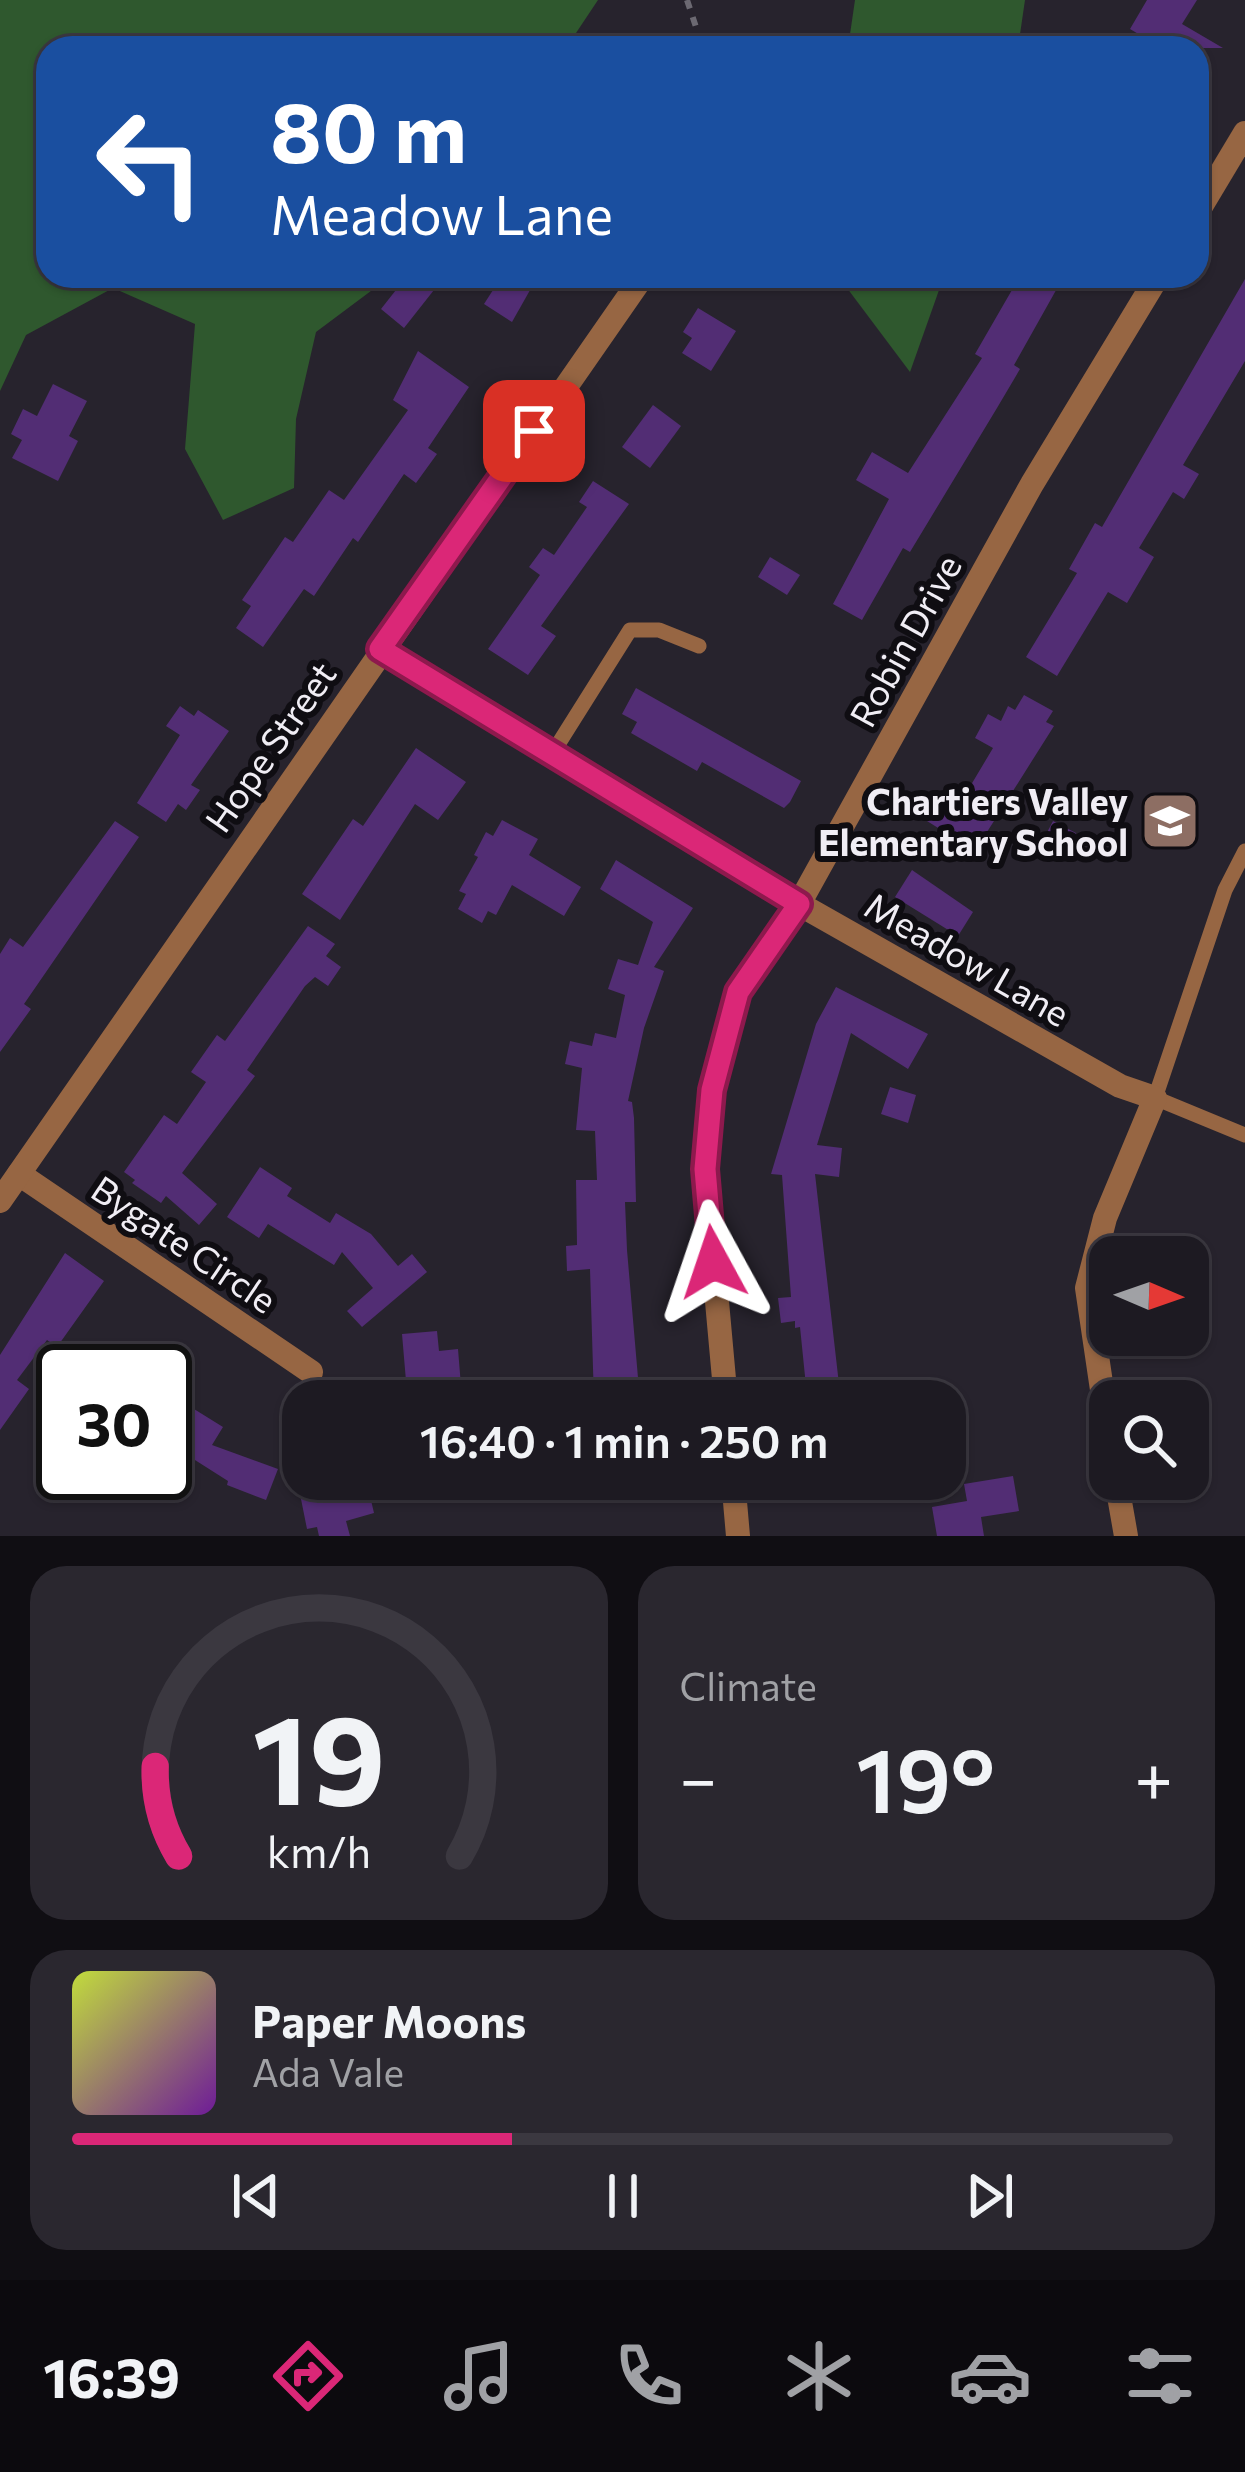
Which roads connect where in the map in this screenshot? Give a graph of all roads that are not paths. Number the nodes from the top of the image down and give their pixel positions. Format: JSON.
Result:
{"nodes":[{"id":1,"x":1245,"y":134,"type":"edge"},
{"id":2,"x":1209,"y":193,"type":"edge"},
{"id":3,"x":635,"y":288,"type":"edge"},
{"id":4,"x":1152,"y":288,"type":"edge"},
{"id":5,"x":699,"y":646,"type":"dead end"},
{"id":6,"x":380,"y":649,"type":"junction"},
{"id":7,"x":552,"y":754,"type":"junction"},
{"id":8,"x":1245,"y":851,"type":"edge"},
{"id":9,"x":799,"y":904,"type":"junction"},
{"id":10,"x":1154,"y":1098,"type":"junction"},
{"id":11,"x":1245,"y":1136,"type":"edge"},
{"id":12,"x":19,"y":1174,"type":"junction"},
{"id":13,"x":0,"y":1201,"type":"edge"},
{"id":14,"x":311,"y":1372,"type":"dead end"},
{"id":15,"x":724,"y":1380,"type":"edge"},
{"id":16,"x":1101,"y":1380,"type":"edge"},
{"id":17,"x":735,"y":1500,"type":"edge"},
{"id":18,"x":1120,"y":1500,"type":"edge"},
{"id":19,"x":738,"y":1536,"type":"edge"},
{"id":20,"x":1126,"y":1536,"type":"edge"}],
"edges":[{"from":1,"to":2,"type":"street"},
{"from":3,"to":6,"type":"street","name":"Hope Street"},
{"from":4,"to":9,"type":"street","name":"Robin Drive"},
{"from":5,"to":7,"type":"lane"},
{"from":6,"to":7,"type":"street","name":"Meadow Lane"},
{"from":6,"to":12,"type":"street","name":"Hope Street"},
{"from":7,"to":9,"type":"street","name":"Meadow Lane"},
{"from":8,"to":10,"type":"lane"},
{"from":9,"to":10,"type":"street","name":"Meadow Lane"},
{"from":9,"to":15,"type":"street","name":"Robin Drive"},
{"from":10,"to":11,"type":"lane","name":"Meadow Lane"},
{"from":10,"to":16,"type":"street"},
{"from":12,"to":13,"type":"street","name":"Hope Street"},
{"from":12,"to":14,"type":"street","name":"Bygate Circle"},
{"from":17,"to":19,"type":"street"},
{"from":18,"to":20,"type":"street"}]}
